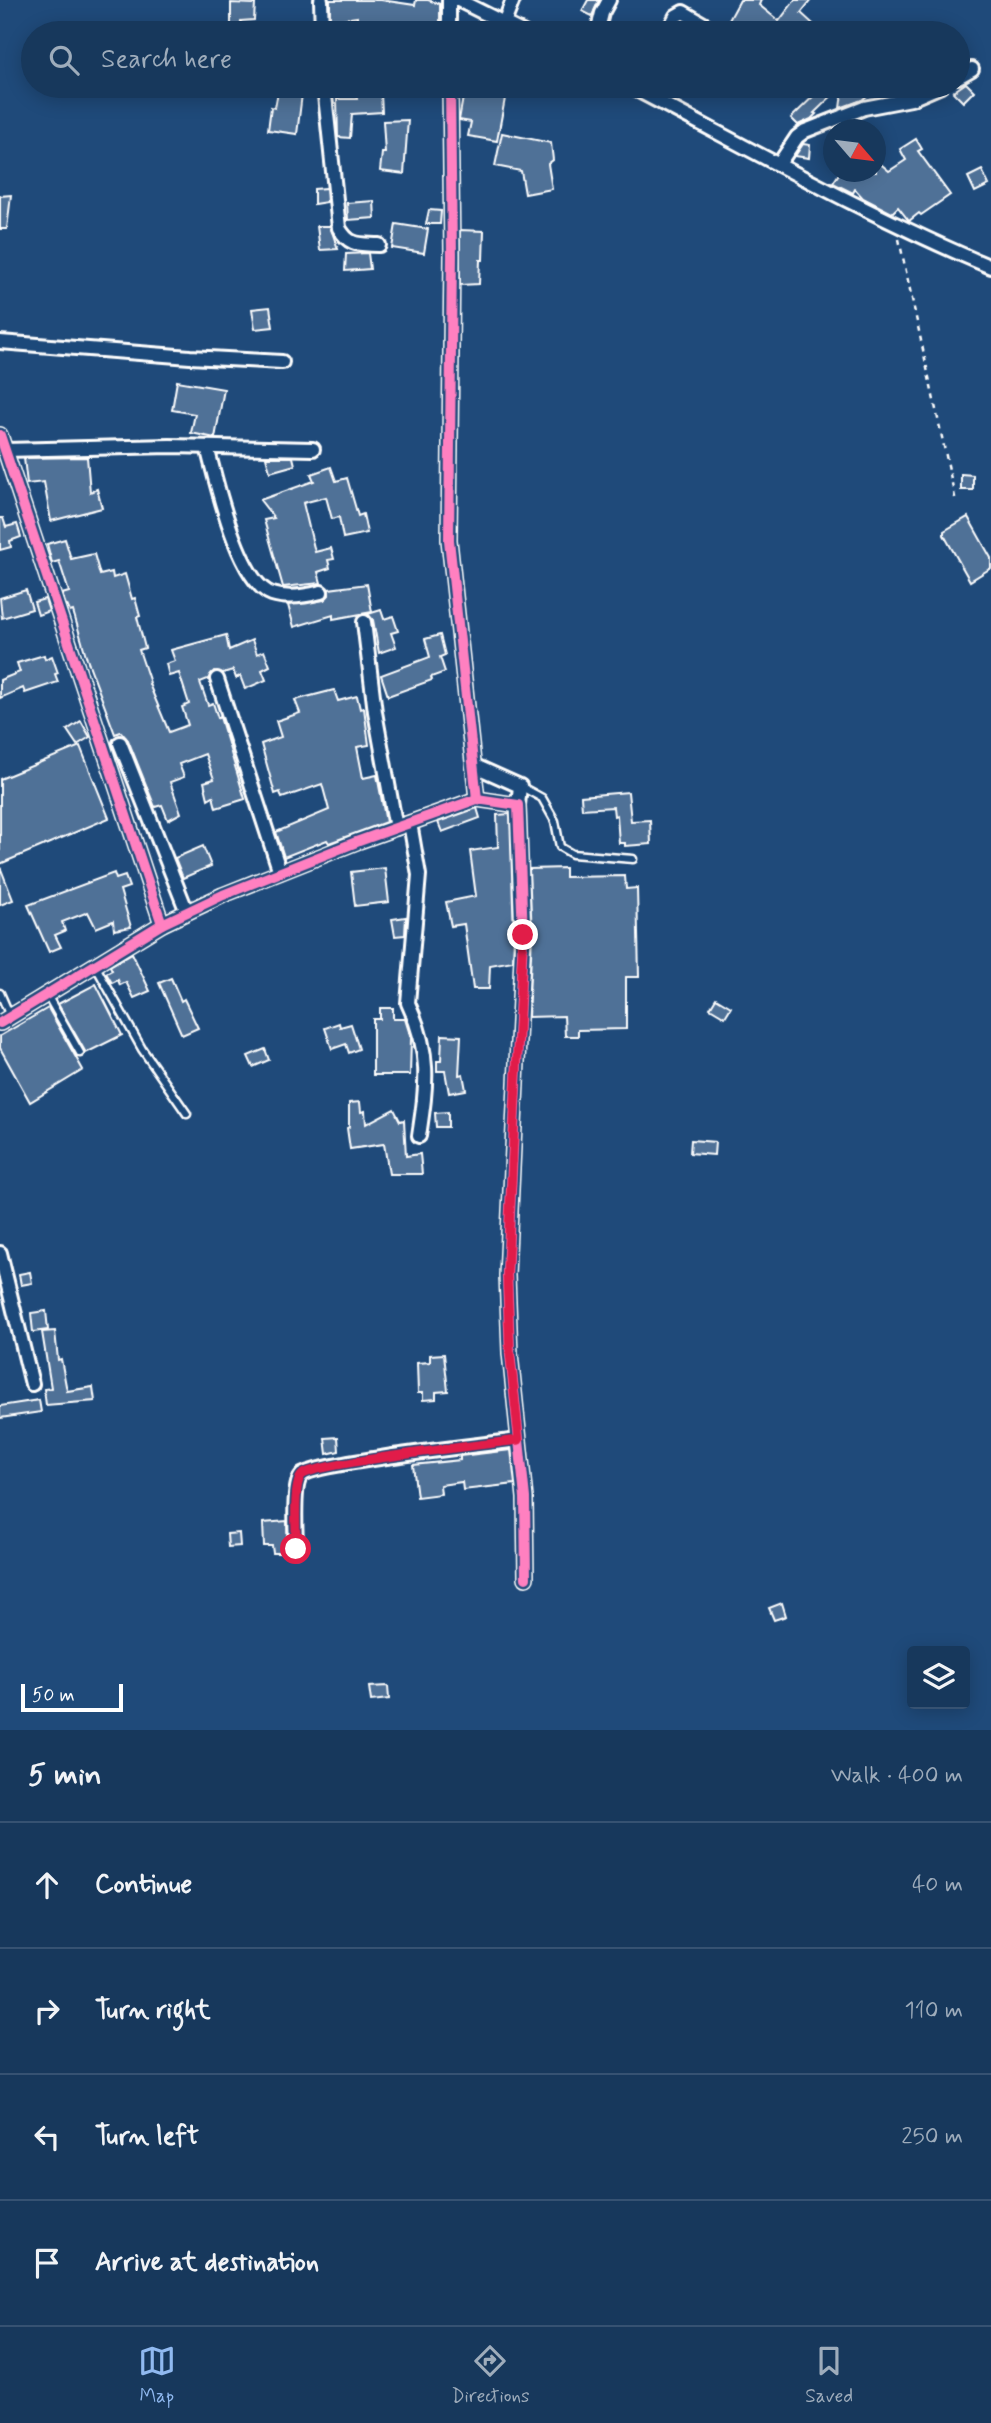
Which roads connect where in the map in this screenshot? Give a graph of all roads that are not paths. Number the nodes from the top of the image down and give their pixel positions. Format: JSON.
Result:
{"nodes":[{"id":1,"x":321,"y":0,"type":"edge"},
{"id":2,"x":449,"y":0,"type":"edge"},
{"id":3,"x":458,"y":0,"type":"edge"},
{"id":4,"x":513,"y":0,"type":"edge"},
{"id":5,"x":609,"y":0,"type":"edge"},
{"id":6,"x":322,"y":21,"type":"edge"},
{"id":7,"x":449,"y":21,"type":"edge"},
{"id":8,"x":500,"y":21,"type":"edge"},
{"id":9,"x":505,"y":21,"type":"edge"},
{"id":10,"x":600,"y":21,"type":"edge"},
{"id":11,"x":673,"y":21,"type":"edge"},
{"id":12,"x":698,"y":21,"type":"edge"},
{"id":13,"x":325,"y":98,"type":"edge"},
{"id":14,"x":450,"y":98,"type":"edge"},
{"id":15,"x":656,"y":98,"type":"edge"},
{"id":16,"x":913,"y":98,"type":"edge"},
{"id":17,"x":779,"y":164,"type":"junction"},
{"id":18,"x":379,"y":245,"type":"dead end"},
{"id":19,"x":991,"y":267,"type":"edge"},
{"id":20,"x":0,"y":342,"type":"edge"},
{"id":21,"x":282,"y":362,"type":"dead end"},
{"id":22,"x":0,"y":435,"type":"edge"},
{"id":23,"x":207,"y":447,"type":"junction"},
{"id":24,"x":313,"y":449,"type":"dead end"},
{"id":25,"x":6,"y":450,"type":"junction"},
{"id":26,"x":321,"y":592,"type":"dead end"},
{"id":27,"x":364,"y":622,"type":"dead end"},
{"id":28,"x":217,"y":678,"type":"dead end"},
{"id":29,"x":120,"y":743,"type":"dead end"},
{"id":30,"x":473,"y":765,"type":"junction"},
{"id":31,"x":520,"y":786,"type":"junction"},
{"id":32,"x":477,"y":799,"type":"junction"},
{"id":33,"x":518,"y":805,"type":"junction"},
{"id":34,"x":410,"y":823,"type":"junction"},
{"id":35,"x":396,"y":828,"type":"junction"},
{"id":36,"x":633,"y":859,"type":"dead end"},
{"id":37,"x":280,"y":872,"type":"junction"},
{"id":38,"x":187,"y":912,"type":"junction"},
{"id":39,"x":162,"y":924,"type":"junction"},
{"id":40,"x":95,"y":965,"type":"junction"},
{"id":41,"x":0,"y":993,"type":"edge"},
{"id":42,"x":47,"y":995,"type":"junction"},
{"id":43,"x":5,"y":1020,"type":"edge"},
{"id":44,"x":79,"y":1053,"type":"dead end"},
{"id":45,"x":187,"y":1114,"type":"dead end"},
{"id":46,"x":419,"y":1136,"type":"dead end"},
{"id":47,"x":0,"y":1252,"type":"edge"},
{"id":48,"x":32,"y":1384,"type":"dead end"},
{"id":49,"x":519,"y":1440,"type":"junction"},
{"id":50,"x":296,"y":1549,"type":"dead end"},
{"id":51,"x":526,"y":1578,"type":"dead end"}],
"edges":[{"from":1,"to":6,"type":"street"},
{"from":2,"to":7,"type":"street"},
{"from":3,"to":8,"type":"street"},
{"from":4,"to":9,"type":"street"},
{"from":5,"to":10,"type":"street"},
{"from":11,"to":12,"type":"street"},
{"from":13,"to":18,"type":"street"},
{"from":14,"to":30,"type":"street"},
{"from":15,"to":17,"type":"street"},
{"from":16,"to":17,"type":"street"},
{"from":17,"to":19,"type":"street"},
{"from":20,"to":21,"type":"street"},
{"from":22,"to":25,"type":"street"},
{"from":23,"to":24,"type":"street"},
{"from":23,"to":25,"type":"street"},
{"from":23,"to":26,"type":"street"},
{"from":25,"to":39,"type":"street"},
{"from":27,"to":35,"type":"street"},
{"from":28,"to":37,"type":"street"},
{"from":29,"to":38,"type":"street"},
{"from":30,"to":31,"type":"street"},
{"from":30,"to":32,"type":"street"},
{"from":31,"to":33,"type":"street"},
{"from":31,"to":36,"type":"lane"},
{"from":32,"to":33,"type":"street"},
{"from":32,"to":34,"type":"street"},
{"from":33,"to":49,"type":"street"},
{"from":34,"to":35,"type":"street"},
{"from":34,"to":46,"type":"street"},
{"from":35,"to":37,"type":"street"},
{"from":37,"to":38,"type":"street"},
{"from":38,"to":39,"type":"street"},
{"from":39,"to":40,"type":"street"},
{"from":40,"to":42,"type":"street"},
{"from":40,"to":45,"type":"lane"},
{"from":41,"to":43,"type":"lane"},
{"from":42,"to":43,"type":"street"},
{"from":42,"to":44,"type":"lane"},
{"from":47,"to":48,"type":"street"},
{"from":49,"to":50,"type":"street"},
{"from":49,"to":51,"type":"street"}]}
